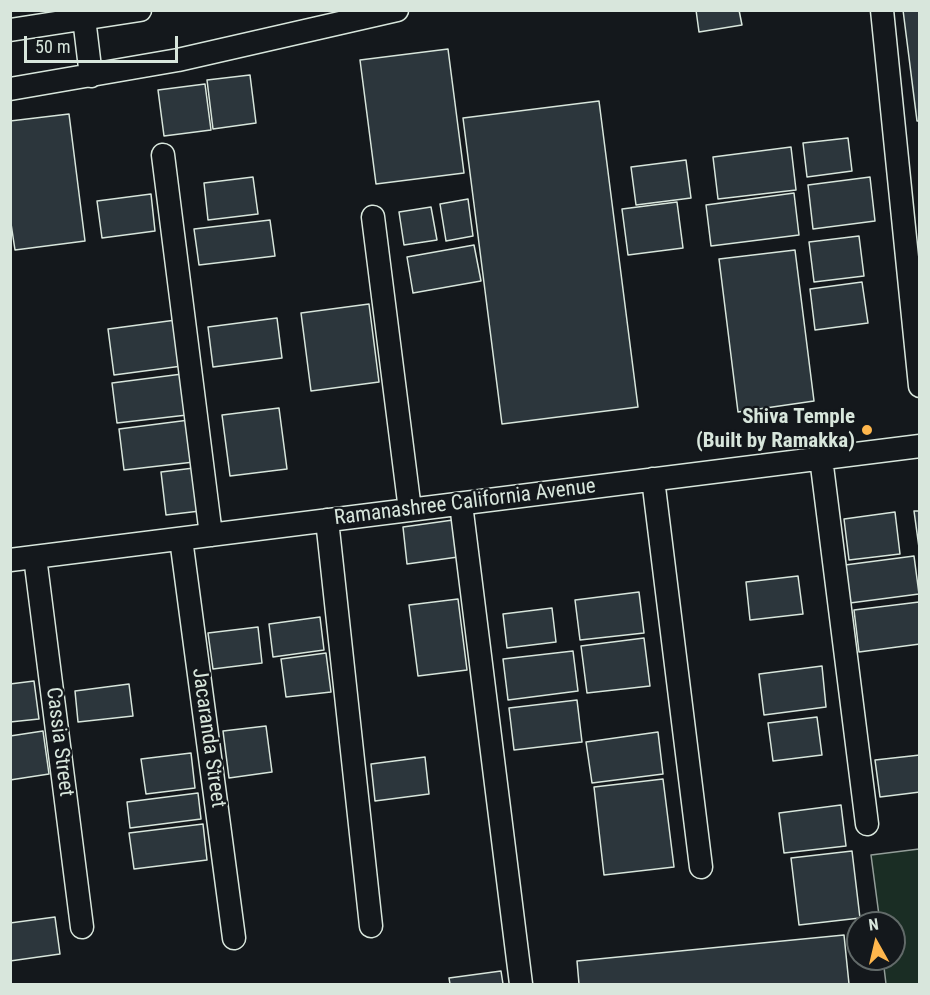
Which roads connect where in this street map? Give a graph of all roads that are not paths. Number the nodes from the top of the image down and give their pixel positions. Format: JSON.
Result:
{"nodes":[{"id":1,"x":141,"y":10,"type":"edge"},
{"id":2,"x":882,"y":10,"type":"edge"},
{"id":3,"x":396,"y":11,"type":"edge"},
{"id":4,"x":83,"y":15,"type":"edge"},
{"id":5,"x":10,"y":30,"type":"edge"},
{"id":6,"x":91,"y":76,"type":"junction"},
{"id":7,"x":10,"y":89,"type":"edge"},
{"id":8,"x":163,"y":155,"type":"dead end"},
{"id":9,"x":373,"y":217,"type":"dead end"},
{"id":10,"x":920,"y":386,"type":"edge"},
{"id":11,"x":920,"y":446,"type":"edge"},
{"id":12,"x":821,"y":458,"type":"junction"},
{"id":13,"x":653,"y":479,"type":"junction"},
{"id":14,"x":461,"y":504,"type":"junction"},
{"id":15,"x":410,"y":510,"type":"junction"},
{"id":16,"x":327,"y":520,"type":"junction"},
{"id":17,"x":211,"y":535,"type":"junction"},
{"id":18,"x":181,"y":539,"type":"junction"},
{"id":19,"x":35,"y":557,"type":"junction"},
{"id":20,"x":10,"y":560,"type":"edge"},
{"id":21,"x":867,"y":824,"type":"dead end"},
{"id":22,"x":702,"y":867,"type":"dead end"},
{"id":23,"x":371,"y":926,"type":"dead end"},
{"id":24,"x":82,"y":927,"type":"dead end"},
{"id":25,"x":234,"y":938,"type":"dead end"},
{"id":26,"x":521,"y":984,"type":"edge"}],
"edges":[{"from":1,"to":4,"type":"street"},
{"from":2,"to":10,"type":"street"},
{"from":3,"to":6,"type":"street"},
{"from":4,"to":5,"type":"street"},
{"from":4,"to":6,"type":"street"},
{"from":6,"to":7,"type":"street"},
{"from":8,"to":17,"type":"street"},
{"from":9,"to":15,"type":"street"},
{"from":11,"to":12,"type":"street","name":"Ramanashree California Avenue"},
{"from":12,"to":13,"type":"street","name":"Ramanashree California Avenue"},
{"from":12,"to":21,"type":"street"},
{"from":13,"to":14,"type":"street","name":"Ramanashree California Avenue"},
{"from":13,"to":22,"type":"street"},
{"from":14,"to":15,"type":"street","name":"Ramanashree California Avenue"},
{"from":14,"to":26,"type":"street"},
{"from":15,"to":16,"type":"street","name":"Ramanashree California Avenue"},
{"from":16,"to":17,"type":"street","name":"Ramanashree California Avenue"},
{"from":16,"to":23,"type":"street"},
{"from":17,"to":18,"type":"street","name":"Ramanashree California Avenue"},
{"from":18,"to":19,"type":"street","name":"Ramanashree California Avenue"},
{"from":18,"to":25,"type":"street","name":"Jacaranda Street"},
{"from":19,"to":20,"type":"street","name":"Ramanashree California Avenue"},
{"from":19,"to":24,"type":"street","name":"Cassia Street"}]}
